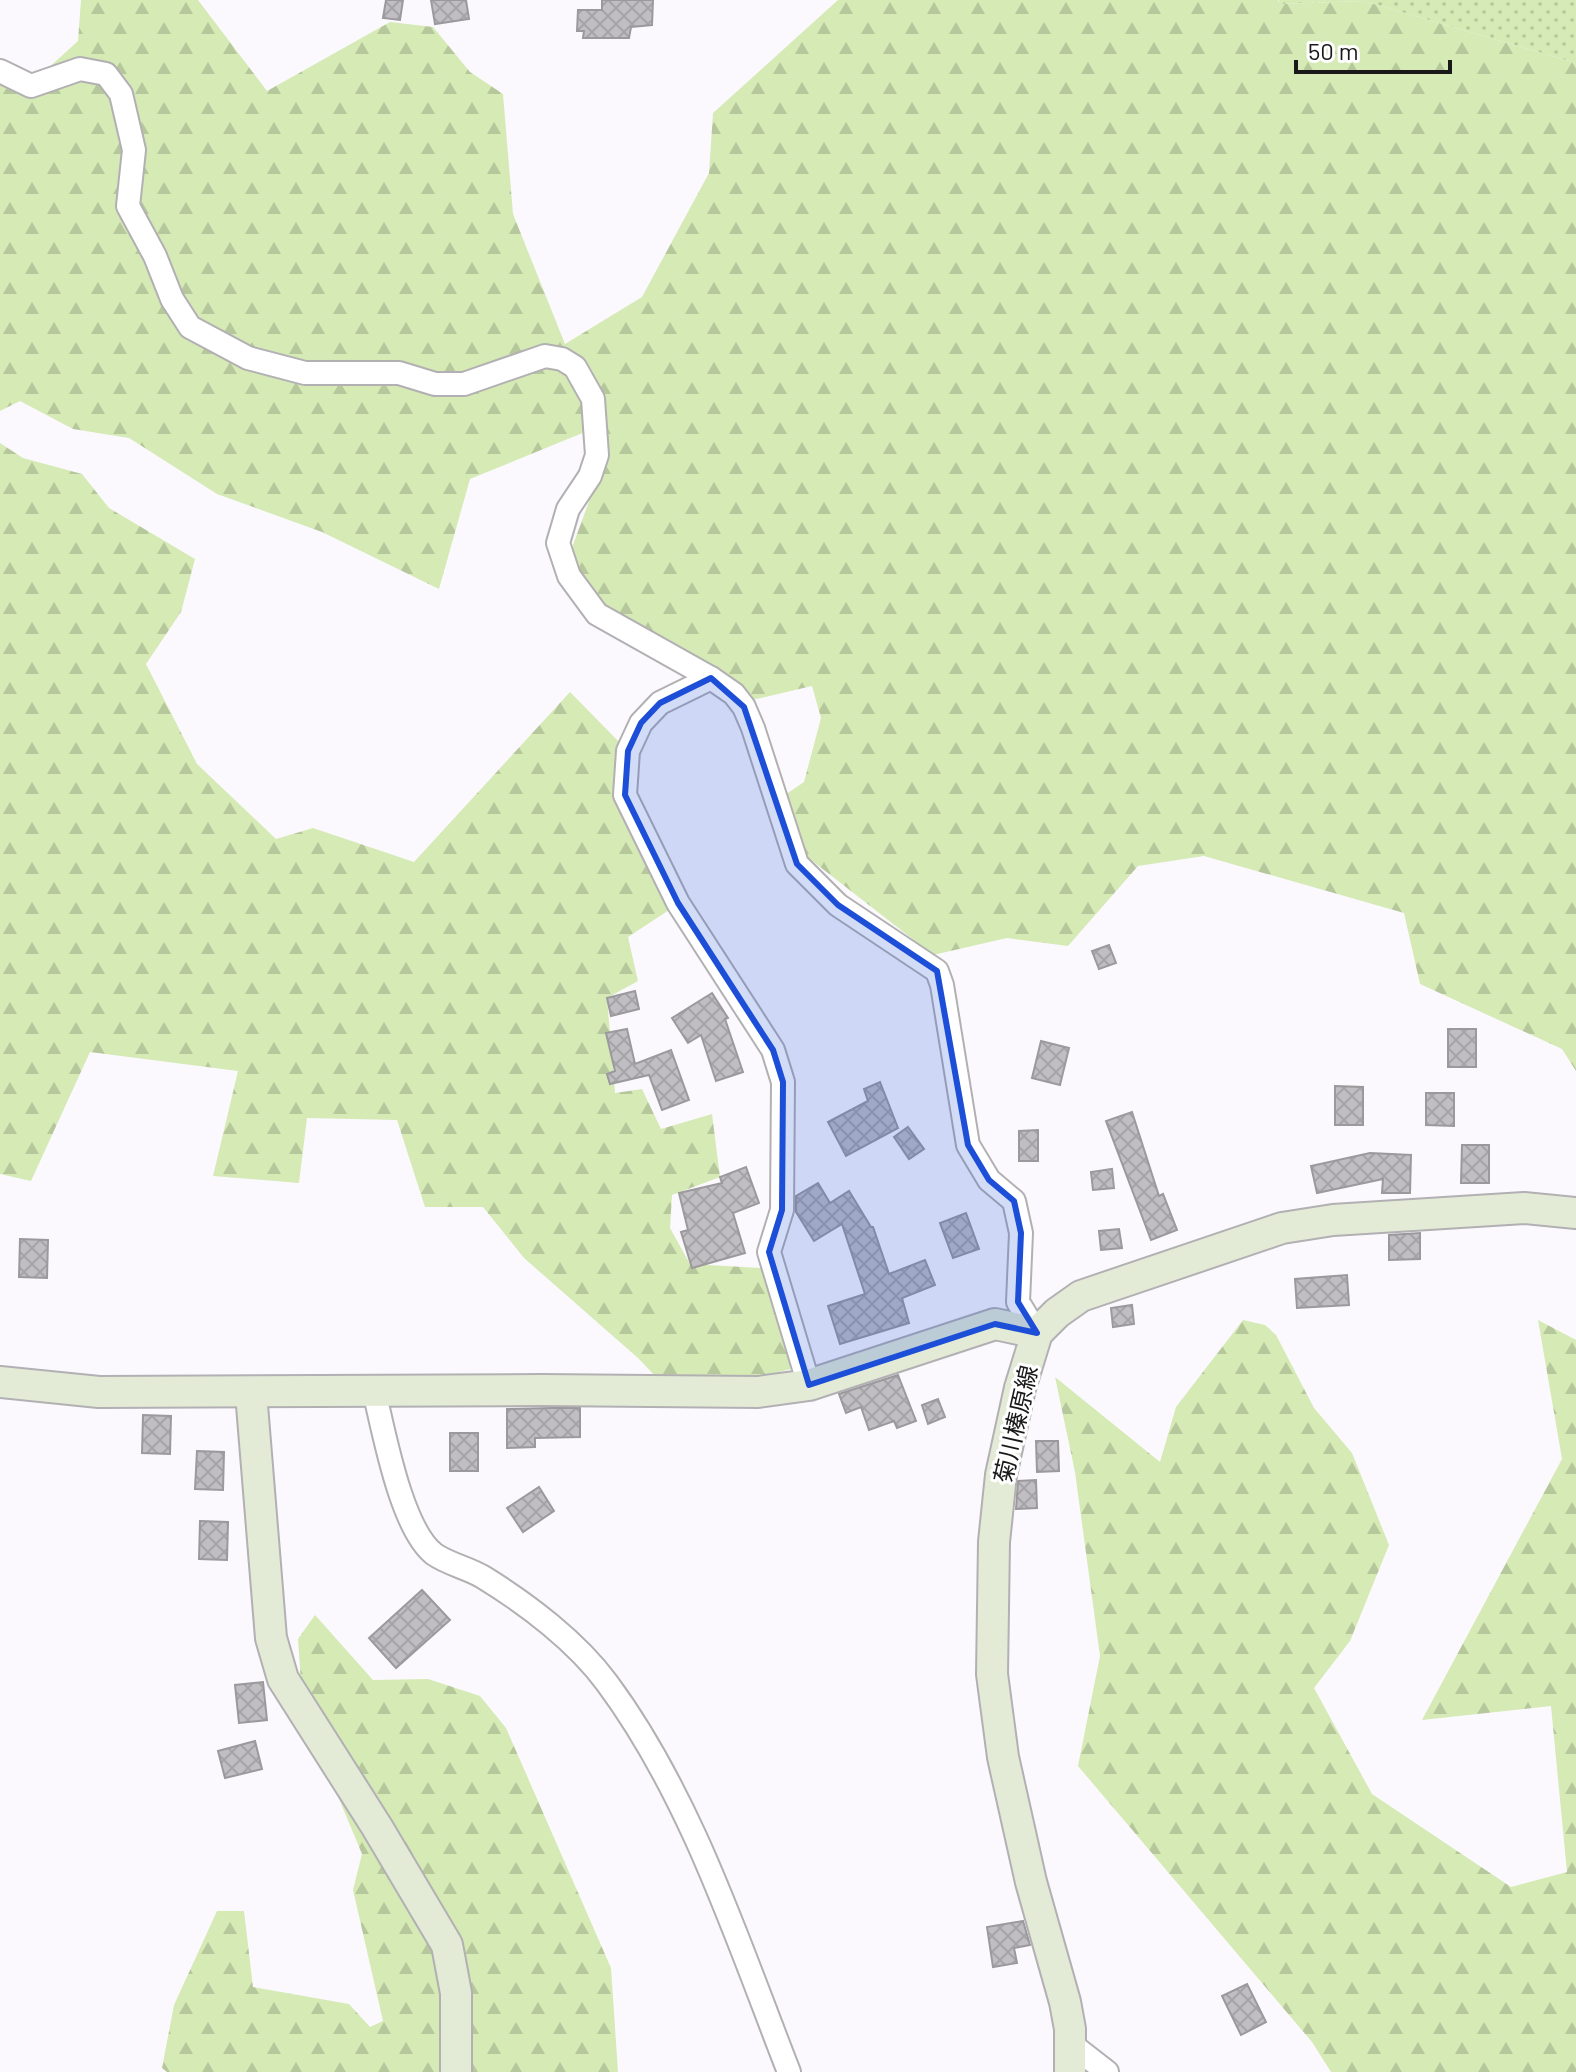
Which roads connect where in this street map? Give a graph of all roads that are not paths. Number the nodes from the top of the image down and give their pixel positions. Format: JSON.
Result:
{"nodes":[{"id":1,"x":0,"y":71,"type":"edge"},
{"id":2,"x":711,"y":678,"type":"junction"},
{"id":3,"x":1576,"y":1213,"type":"edge"},
{"id":4,"x":1037,"y":1333,"type":"junction"},
{"id":5,"x":3,"y":1380,"type":"edge"},
{"id":6,"x":809,"y":1385,"type":"junction"},
{"id":7,"x":374,"y":1391,"type":"junction"},
{"id":8,"x":251,"y":1393,"type":"junction"},
{"id":9,"x":1071,"y":2058,"type":"edge"},
{"id":10,"x":456,"y":2072,"type":"edge"},
{"id":11,"x":789,"y":2072,"type":"edge"},
{"id":12,"x":1107,"y":2072,"type":"edge"}],
"edges":[{"from":1,"to":2,"type":"street"},
{"from":2,"to":4,"type":"street"},
{"from":2,"to":6,"type":"street"},
{"from":3,"to":4,"type":"street","name":"菊川榛原線"},
{"from":4,"to":6,"type":"street"},
{"from":4,"to":9,"type":"street","name":"菊川榛原線"},
{"from":5,"to":8,"type":"street"},
{"from":6,"to":7,"type":"street"},
{"from":7,"to":8,"type":"street"},
{"from":7,"to":11,"type":"street"},
{"from":8,"to":10,"type":"street"},
{"from":9,"to":12,"type":"street"}]}
